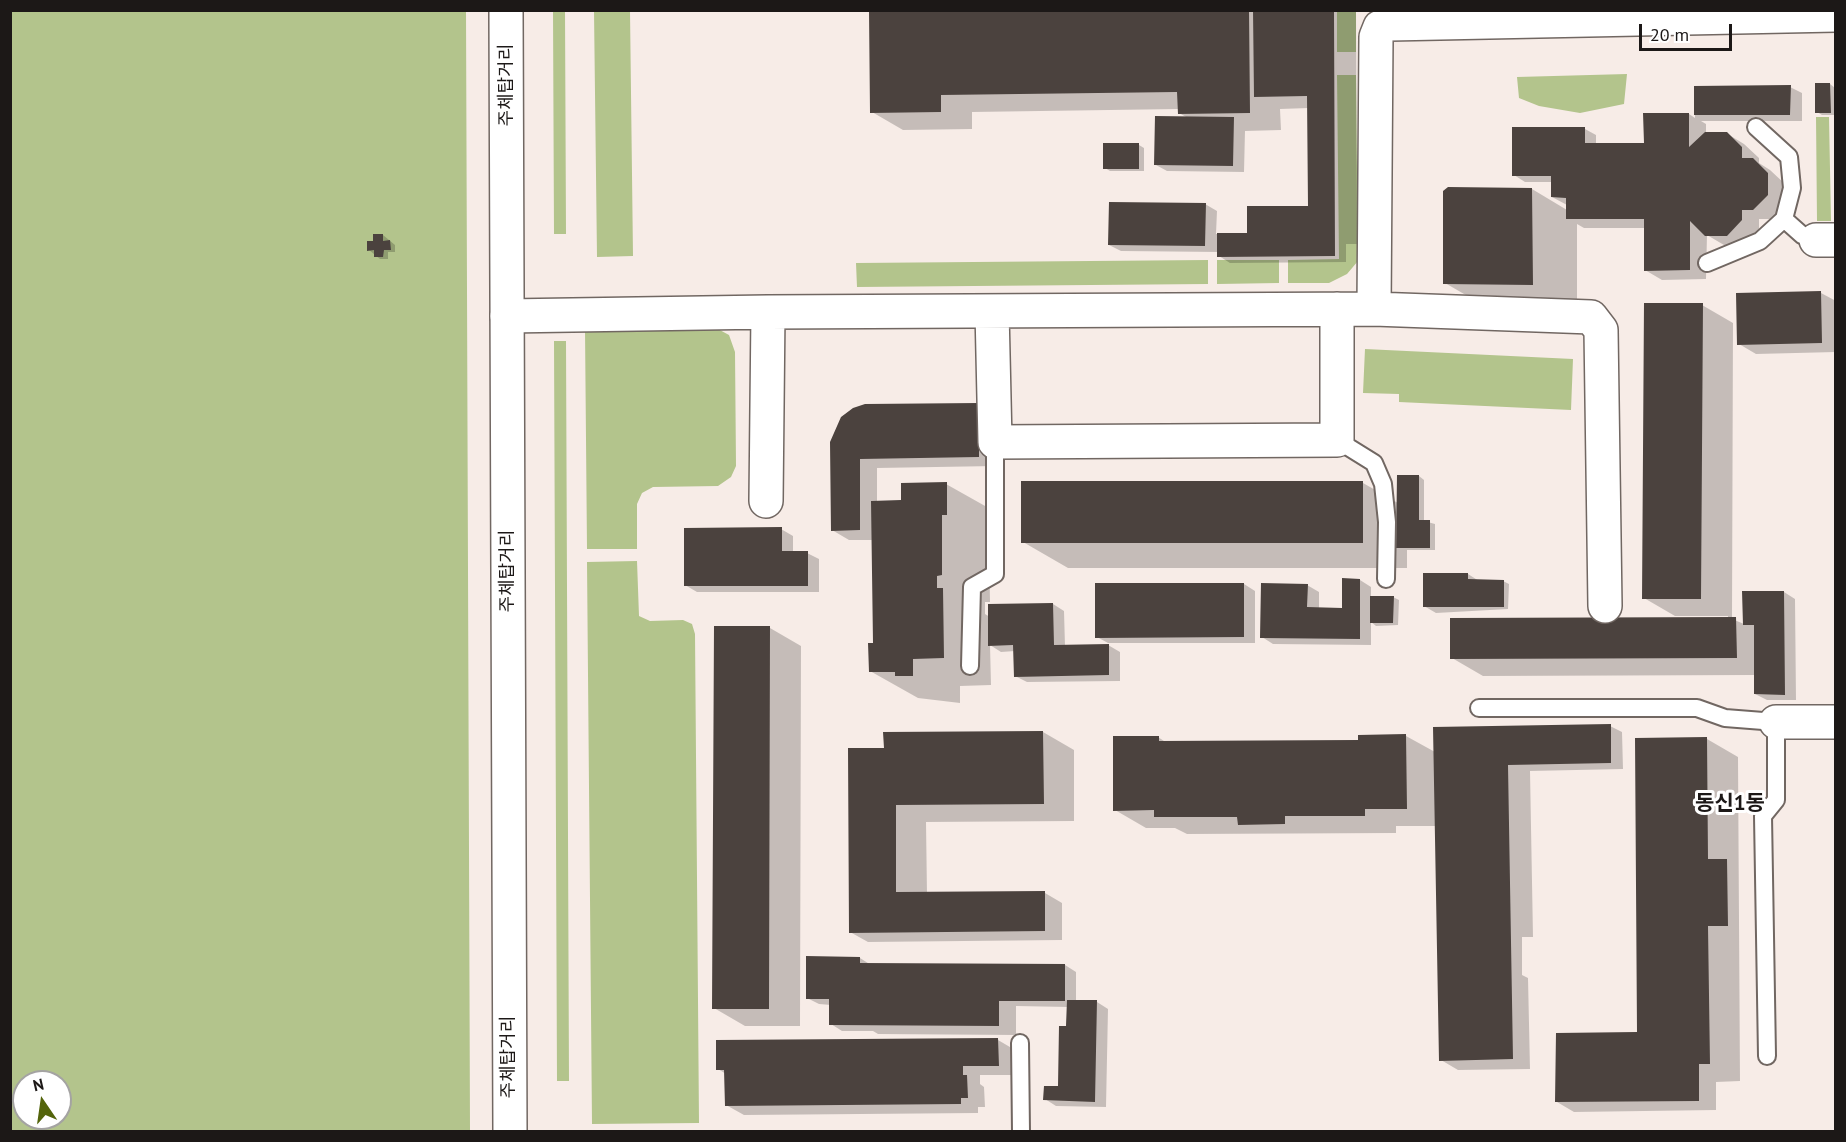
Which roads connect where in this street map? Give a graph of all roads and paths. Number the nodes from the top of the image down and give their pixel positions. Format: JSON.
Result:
{"nodes":[{"id":1,"x":507,"y":10,"type":"edge"},
{"id":2,"x":1836,"y":15,"type":"edge"},
{"id":3,"x":1756,"y":127,"type":"dead end"},
{"id":4,"x":1784,"y":219,"type":"junction"},
{"id":5,"x":1826,"y":240,"type":"edge"},
{"id":6,"x":1707,"y":262,"type":"dead end"},
{"id":7,"x":1337,"y":309,"type":"junction"},
{"id":8,"x":1374,"y":309,"type":"junction"},
{"id":9,"x":992,"y":311,"type":"junction"},
{"id":10,"x":768,"y":312,"type":"junction"},
{"id":11,"x":507,"y":316,"type":"junction"},
{"id":12,"x":1337,"y":440,"type":"junction"},
{"id":13,"x":995,"y":442,"type":"junction"},
{"id":14,"x":766,"y":501,"type":"dead end"},
{"id":15,"x":1386,"y":579,"type":"dead end"},
{"id":16,"x":1605,"y":606,"type":"dead end"},
{"id":17,"x":970,"y":666,"type":"dead end"},
{"id":18,"x":1479,"y":708,"type":"dead end"},
{"id":19,"x":1776,"y":722,"type":"junction"},
{"id":20,"x":1836,"y":722,"type":"edge"},
{"id":21,"x":1020,"y":1043,"type":"dead end"},
{"id":22,"x":1767,"y":1056,"type":"dead end"},
{"id":23,"x":510,"y":1131,"type":"edge"},
{"id":24,"x":1021,"y":1131,"type":"edge"}],
"edges":[{"from":1,"to":11,"type":"street","name":"주체탑거리"},
{"from":2,"to":8,"type":"street"},
{"from":3,"to":4,"type":"lane"},
{"from":4,"to":5,"type":"lane"},
{"from":4,"to":6,"type":"lane"},
{"from":7,"to":8,"type":"street"},
{"from":7,"to":9,"type":"street"},
{"from":7,"to":12,"type":"street"},
{"from":8,"to":16,"type":"street"},
{"from":9,"to":10,"type":"street"},
{"from":9,"to":13,"type":"street"},
{"from":10,"to":11,"type":"street"},
{"from":10,"to":14,"type":"street"},
{"from":11,"to":23,"type":"street","name":"주체탑거리"},
{"from":12,"to":13,"type":"street"},
{"from":12,"to":15,"type":"lane"},
{"from":13,"to":17,"type":"lane"},
{"from":18,"to":19,"type":"lane"},
{"from":19,"to":20,"type":"street"},
{"from":19,"to":22,"type":"lane"},
{"from":21,"to":24,"type":"lane"}]}
